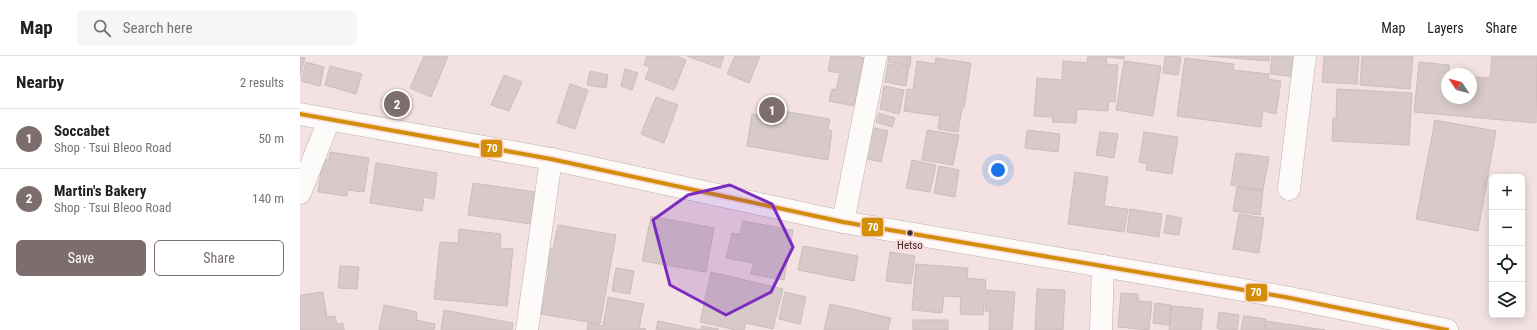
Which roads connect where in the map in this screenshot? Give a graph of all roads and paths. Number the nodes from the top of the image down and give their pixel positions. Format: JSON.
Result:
{"nodes":[{"id":1,"x":876,"y":56,"type":"edge"},
{"id":2,"x":1305,"y":56,"type":"edge"},
{"id":3,"x":300,"y":114,"type":"edge"},
{"id":4,"x":329,"y":120,"type":"junction"},
{"id":5,"x":551,"y":159,"type":"junction"},
{"id":6,"x":1290,"y":189,"type":"dead end"},
{"id":7,"x":300,"y":193,"type":"edge"},
{"id":8,"x":843,"y":222,"type":"junction"},
{"id":9,"x":1103,"y":266,"type":"junction"},
{"id":10,"x":527,"y":330,"type":"edge"},
{"id":11,"x":1101,"y":330,"type":"edge"},
{"id":12,"x":1447,"y":330,"type":"edge"}],
"edges":[{"from":1,"to":8,"type":"street"},
{"from":2,"to":6,"type":"street"},
{"from":3,"to":4,"type":"street"},
{"from":4,"to":5,"type":"street"},
{"from":4,"to":7,"type":"street"},
{"from":5,"to":8,"type":"street"},
{"from":5,"to":10,"type":"street"},
{"from":8,"to":9,"type":"street"},
{"from":9,"to":11,"type":"street"},
{"from":9,"to":12,"type":"street"}]}
